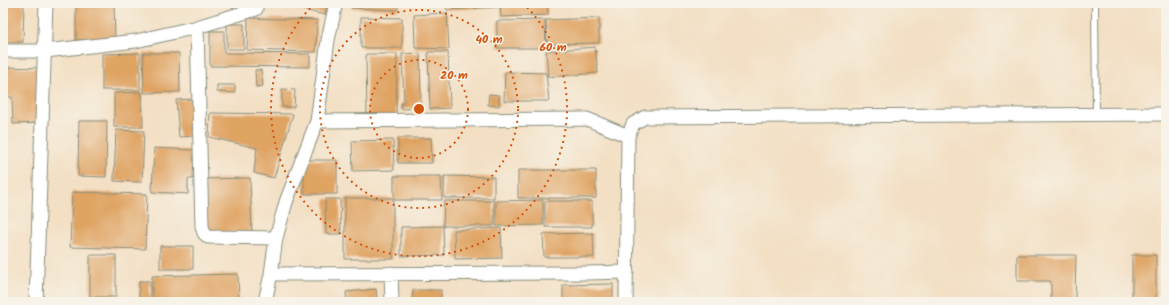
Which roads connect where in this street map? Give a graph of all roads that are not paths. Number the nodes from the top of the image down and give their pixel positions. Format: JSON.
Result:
{"nodes":[{"id":1,"x":46,"y":3,"type":"edge"},
{"id":2,"x":336,"y":3,"type":"edge"},
{"id":3,"x":1095,"y":3,"type":"edge"},
{"id":4,"x":256,"y":9,"type":"dead end"},
{"id":5,"x":197,"y":27,"type":"junction"},
{"id":6,"x":3,"y":51,"type":"edge"},
{"id":7,"x":45,"y":51,"type":"junction"},
{"id":8,"x":1096,"y":114,"type":"junction"},
{"id":9,"x":1166,"y":114,"type":"edge"},
{"id":10,"x":318,"y":121,"type":"junction"},
{"id":11,"x":628,"y":136,"type":"junction"},
{"id":12,"x":276,"y":238,"type":"junction"},
{"id":13,"x":626,"y":272,"type":"junction"},
{"id":14,"x":391,"y":273,"type":"junction"},
{"id":15,"x":271,"y":274,"type":"junction"},
{"id":16,"x":36,"y":302,"type":"edge"},
{"id":17,"x":265,"y":302,"type":"edge"},
{"id":18,"x":392,"y":302,"type":"edge"},
{"id":19,"x":626,"y":302,"type":"edge"}],
"edges":[{"from":1,"to":7,"type":"street"},
{"from":2,"to":10,"type":"street"},
{"from":3,"to":8,"type":"lane"},
{"from":4,"to":5,"type":"street"},
{"from":5,"to":7,"type":"street"},
{"from":5,"to":12,"type":"street"},
{"from":6,"to":7,"type":"street"},
{"from":7,"to":16,"type":"street"},
{"from":8,"to":9,"type":"street"},
{"from":8,"to":11,"type":"street"},
{"from":10,"to":11,"type":"street"},
{"from":10,"to":12,"type":"street"},
{"from":11,"to":13,"type":"street"},
{"from":12,"to":15,"type":"street"},
{"from":13,"to":14,"type":"street"},
{"from":13,"to":19,"type":"street"},
{"from":14,"to":15,"type":"street"},
{"from":14,"to":18,"type":"street"},
{"from":15,"to":17,"type":"street"}]}
